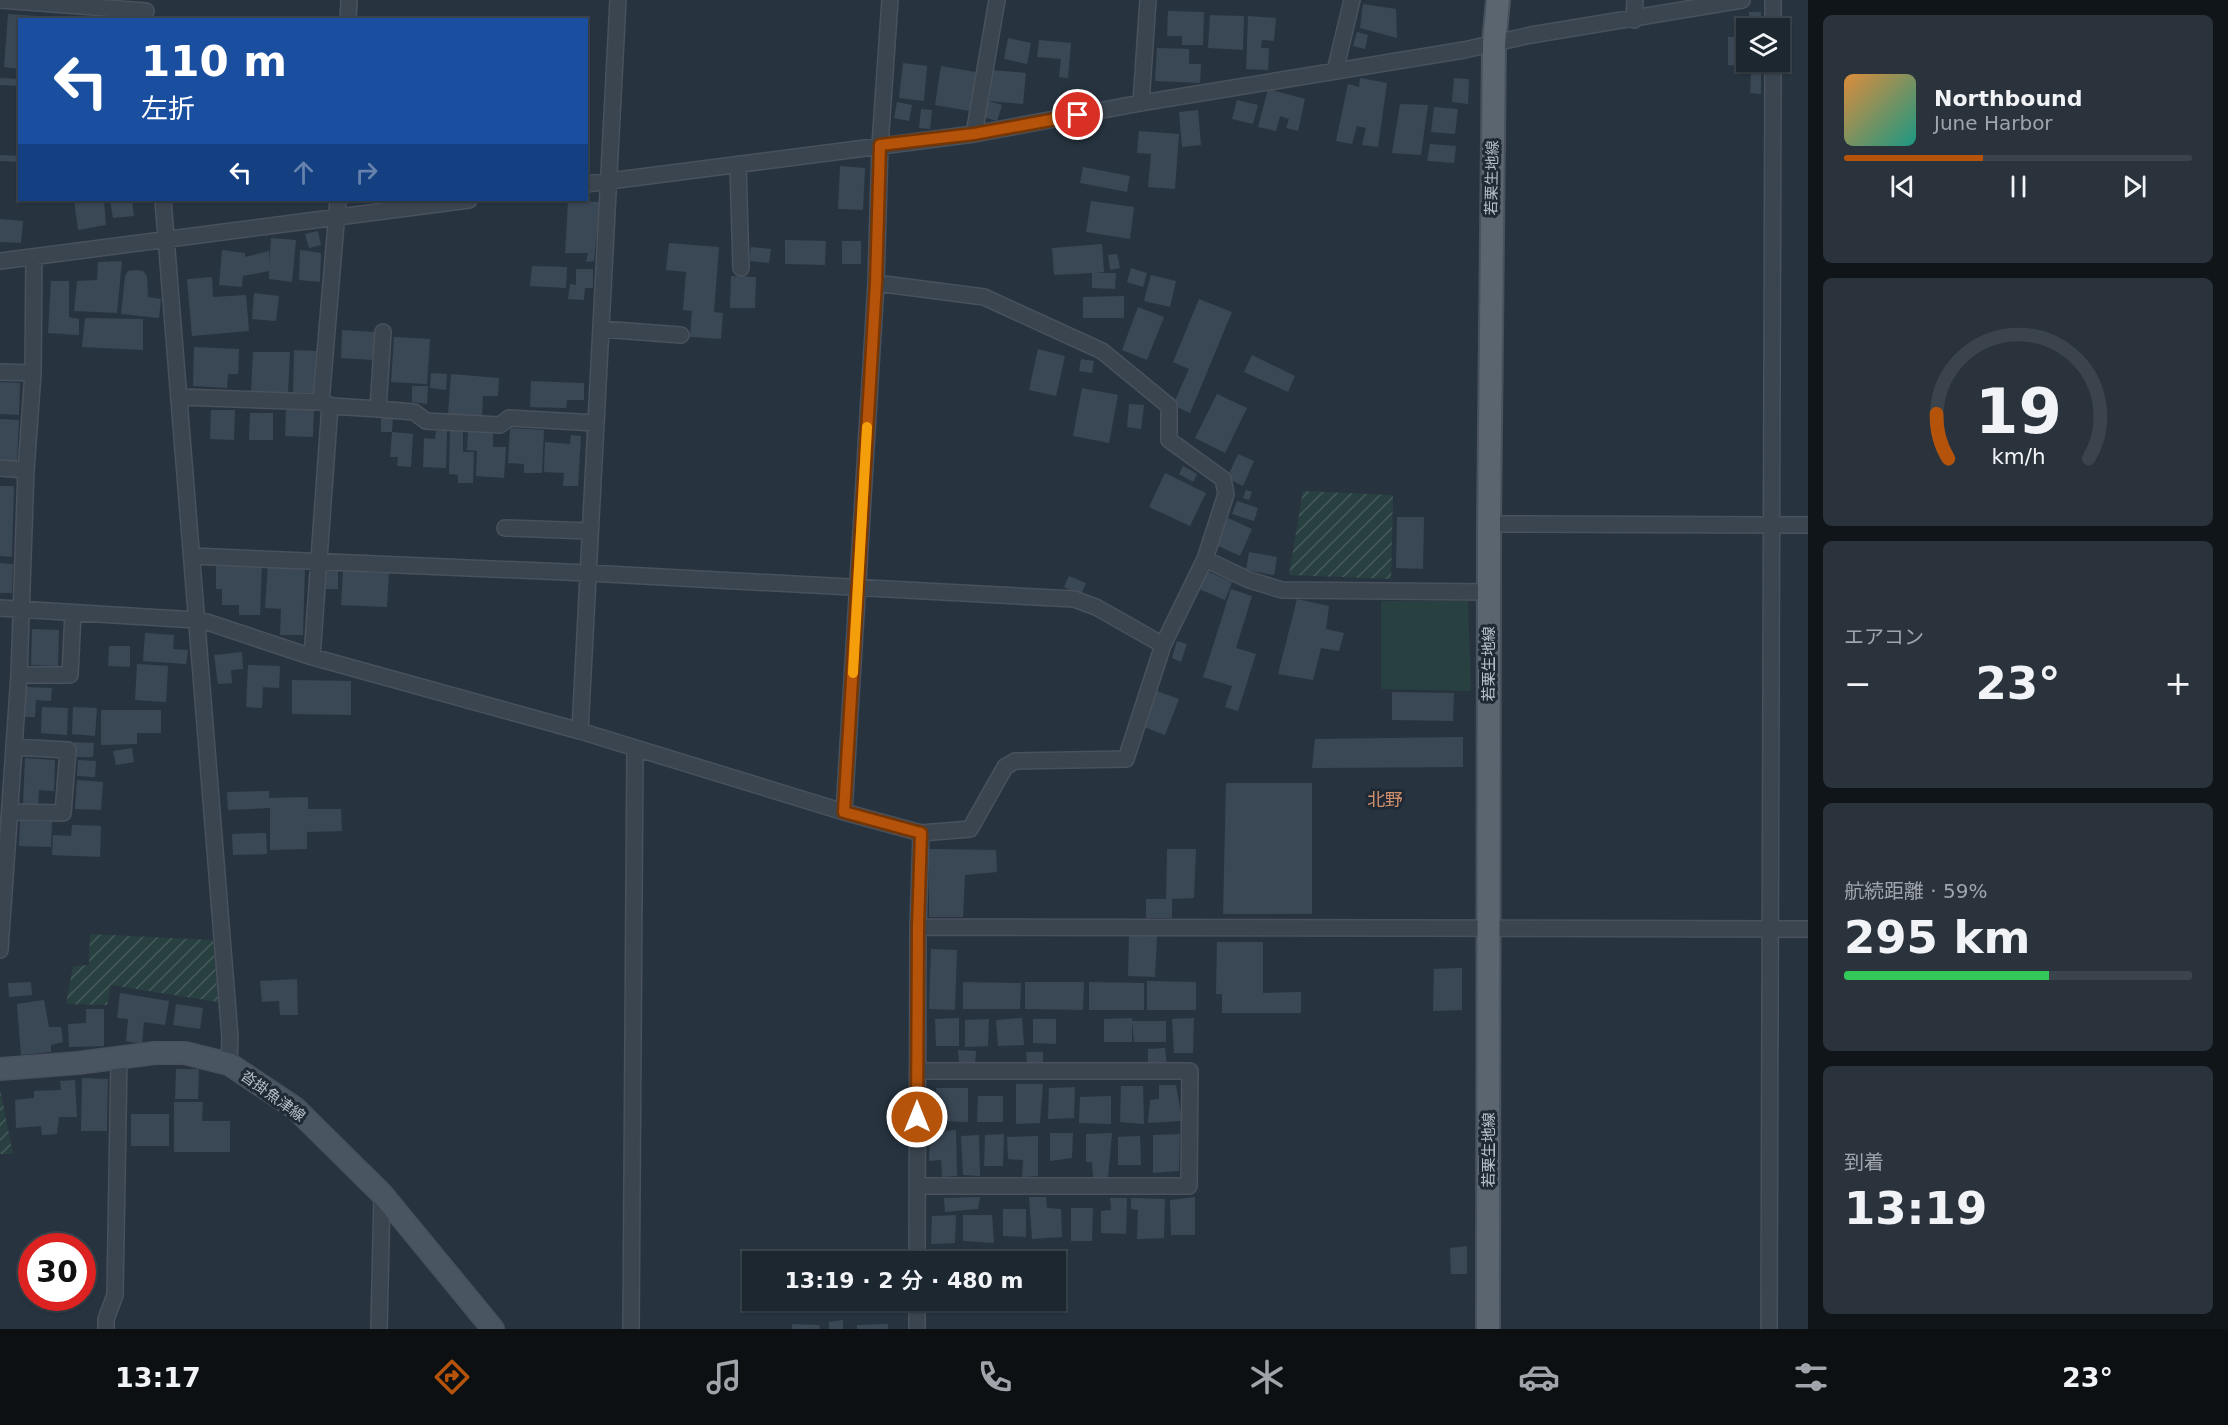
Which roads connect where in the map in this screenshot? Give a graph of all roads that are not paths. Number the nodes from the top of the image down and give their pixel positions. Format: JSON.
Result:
{"nodes":[{"id":1,"x":0,"y":0,"type":"edge"},
{"id":2,"x":349,"y":0,"type":"edge"},
{"id":3,"x":618,"y":0,"type":"edge"},
{"id":4,"x":890,"y":0,"type":"edge"},
{"id":5,"x":998,"y":0,"type":"edge"},
{"id":6,"x":1148,"y":0,"type":"edge"},
{"id":7,"x":1352,"y":0,"type":"edge"},
{"id":8,"x":1498,"y":0,"type":"edge"},
{"id":9,"x":1635,"y":0,"type":"edge"},
{"id":10,"x":1742,"y":0,"type":"edge"},
{"id":11,"x":1773,"y":0,"type":"edge"},
{"id":12,"x":146,"y":10,"type":"edge"},
{"id":13,"x":348,"y":18,"type":"edge"},
{"id":14,"x":1773,"y":18,"type":"edge"},
{"id":15,"x":1634,"y":20,"type":"junction"},
{"id":16,"x":1494,"y":44,"type":"junction"},
{"id":17,"x":1335,"y":71,"type":"junction"},
{"id":18,"x":1773,"y":72,"type":"edge"},
{"id":19,"x":1141,"y":103,"type":"junction"},
{"id":20,"x":974,"y":134,"type":"junction"},
{"id":21,"x":880,"y":145,"type":"junction"},
{"id":22,"x":738,"y":164,"type":"junction"},
{"id":23,"x":609,"y":181,"type":"junction"},
{"id":24,"x":588,"y":184,"type":"edge"},
{"id":25,"x":163,"y":201,"type":"edge"},
{"id":26,"x":338,"y":201,"type":"edge"},
{"id":27,"x":461,"y":201,"type":"edge"},
{"id":28,"x":337,"y":217,"type":"junction"},
{"id":29,"x":166,"y":240,"type":"junction"},
{"id":30,"x":34,"y":257,"type":"junction"},
{"id":31,"x":0,"y":261,"type":"edge"},
{"id":32,"x":741,"y":268,"type":"dead end"},
{"id":33,"x":876,"y":283,"type":"junction"},
{"id":34,"x":600,"y":329,"type":"junction"},
{"id":35,"x":383,"y":332,"type":"dead end"},
{"id":36,"x":681,"y":335,"type":"dead end"},
{"id":37,"x":0,"y":372,"type":"edge"},
{"id":38,"x":33,"y":373,"type":"junction"},
{"id":39,"x":179,"y":397,"type":"junction"},
{"id":40,"x":326,"y":404,"type":"junction"},
{"id":41,"x":378,"y":409,"type":"junction"},
{"id":42,"x":596,"y":423,"type":"junction"},
{"id":43,"x":0,"y":468,"type":"edge"},
{"id":44,"x":26,"y":470,"type":"junction"},
{"id":45,"x":1489,"y":524,"type":"junction"},
{"id":46,"x":1771,"y":525,"type":"junction"},
{"id":47,"x":1808,"y":525,"type":"edge"},
{"id":48,"x":505,"y":528,"type":"dead end"},
{"id":49,"x":590,"y":531,"type":"junction"},
{"id":50,"x":192,"y":556,"type":"junction"},
{"id":51,"x":1206,"y":559,"type":"junction"},
{"id":52,"x":318,"y":561,"type":"junction"},
{"id":53,"x":588,"y":573,"type":"junction"},
{"id":54,"x":858,"y":588,"type":"junction"},
{"id":55,"x":1489,"y":592,"type":"junction"},
{"id":56,"x":0,"y":608,"type":"edge"},
{"id":57,"x":20,"y":609,"type":"junction"},
{"id":58,"x":73,"y":613,"type":"junction"},
{"id":59,"x":196,"y":620,"type":"junction"},
{"id":60,"x":1163,"y":645,"type":"junction"},
{"id":61,"x":312,"y":657,"type":"junction"},
{"id":62,"x":19,"y":675,"type":"junction"},
{"id":63,"x":580,"y":731,"type":"junction"},
{"id":64,"x":10,"y":742,"type":"edge"},
{"id":65,"x":635,"y":749,"type":"junction"},
{"id":66,"x":10,"y":812,"type":"junction"},
{"id":67,"x":844,"y":812,"type":"junction"},
{"id":68,"x":921,"y":833,"type":"junction"},
{"id":69,"x":2,"y":892,"type":"edge"},
{"id":70,"x":918,"y":927,"type":"junction"},
{"id":71,"x":1489,"y":929,"type":"junction"},
{"id":72,"x":1769,"y":929,"type":"junction"},
{"id":73,"x":1808,"y":929,"type":"edge"},
{"id":74,"x":0,"y":950,"type":"edge"},
{"id":75,"x":119,"y":1058,"type":"junction"},
{"id":76,"x":229,"y":1064,"type":"junction"},
{"id":77,"x":0,"y":1069,"type":"edge"},
{"id":78,"x":918,"y":1071,"type":"junction"},
{"id":79,"x":917,"y":1186,"type":"junction"},
{"id":80,"x":382,"y":1194,"type":"junction"},
{"id":81,"x":917,"y":1251,"type":"edge"},
{"id":82,"x":917,"y":1311,"type":"edge"},
{"id":83,"x":106,"y":1329,"type":"edge"},
{"id":84,"x":379,"y":1329,"type":"edge"},
{"id":85,"x":493,"y":1329,"type":"edge"},
{"id":86,"x":631,"y":1329,"type":"edge"},
{"id":87,"x":917,"y":1329,"type":"edge"},
{"id":88,"x":1488,"y":1329,"type":"edge"},
{"id":89,"x":1769,"y":1329,"type":"edge"}],
"edges":[{"from":1,"to":12,"type":"street"},
{"from":2,"to":13,"type":"street"},
{"from":3,"to":23,"type":"street"},
{"from":4,"to":21,"type":"street"},
{"from":5,"to":20,"type":"street"},
{"from":6,"to":19,"type":"street"},
{"from":7,"to":17,"type":"street"},
{"from":8,"to":16,"type":"main road","name":"若栗生地線"},
{"from":9,"to":15,"type":"street"},
{"from":10,"to":15,"type":"street"},
{"from":11,"to":14,"type":"street"},
{"from":15,"to":16,"type":"street"},
{"from":16,"to":17,"type":"street"},
{"from":16,"to":45,"type":"main road","name":"若栗生地線"},
{"from":17,"to":19,"type":"street"},
{"from":18,"to":46,"type":"street"},
{"from":19,"to":20,"type":"street"},
{"from":20,"to":21,"type":"street"},
{"from":21,"to":22,"type":"street"},
{"from":21,"to":33,"type":"street"},
{"from":22,"to":23,"type":"street"},
{"from":22,"to":32,"type":"street"},
{"from":23,"to":24,"type":"street"},
{"from":23,"to":34,"type":"street"},
{"from":25,"to":29,"type":"street"},
{"from":26,"to":28,"type":"street"},
{"from":27,"to":28,"type":"street"},
{"from":28,"to":29,"type":"street"},
{"from":28,"to":40,"type":"street"},
{"from":29,"to":30,"type":"street"},
{"from":29,"to":39,"type":"street"},
{"from":30,"to":31,"type":"street"},
{"from":30,"to":38,"type":"street"},
{"from":33,"to":51,"type":"street"},
{"from":33,"to":54,"type":"street"},
{"from":34,"to":36,"type":"street"},
{"from":34,"to":42,"type":"street"},
{"from":35,"to":41,"type":"street"},
{"from":37,"to":38,"type":"street"},
{"from":38,"to":44,"type":"street"},
{"from":39,"to":40,"type":"street"},
{"from":39,"to":50,"type":"street"},
{"from":40,"to":41,"type":"street"},
{"from":40,"to":52,"type":"street"},
{"from":41,"to":42,"type":"street"},
{"from":42,"to":49,"type":"street"},
{"from":43,"to":44,"type":"street"},
{"from":44,"to":57,"type":"street"},
{"from":45,"to":46,"type":"street"},
{"from":45,"to":55,"type":"main road","name":"若栗生地線"},
{"from":46,"to":47,"type":"street"},
{"from":46,"to":72,"type":"street"},
{"from":48,"to":49,"type":"street"},
{"from":49,"to":53,"type":"street"},
{"from":50,"to":52,"type":"street"},
{"from":50,"to":59,"type":"street"},
{"from":51,"to":55,"type":"street"},
{"from":51,"to":60,"type":"street"},
{"from":52,"to":53,"type":"street"},
{"from":52,"to":61,"type":"street"},
{"from":53,"to":54,"type":"street"},
{"from":53,"to":63,"type":"street"},
{"from":54,"to":60,"type":"street"},
{"from":54,"to":67,"type":"street"},
{"from":55,"to":71,"type":"main road","name":"若栗生地線"},
{"from":56,"to":57,"type":"street"},
{"from":57,"to":58,"type":"street"},
{"from":57,"to":62,"type":"street"},
{"from":58,"to":59,"type":"street"},
{"from":58,"to":62,"type":"street"},
{"from":59,"to":61,"type":"street"},
{"from":59,"to":76,"type":"street"},
{"from":60,"to":68,"type":"street"},
{"from":61,"to":63,"type":"street"},
{"from":62,"to":64,"type":"street"},
{"from":63,"to":65,"type":"street"},
{"from":64,"to":66,"type":"street"},
{"from":64,"to":66,"type":"street"},
{"from":65,"to":67,"type":"street"},
{"from":65,"to":86,"type":"street"},
{"from":66,"to":69,"type":"street"},
{"from":67,"to":68,"type":"street"},
{"from":68,"to":70,"type":"street"},
{"from":69,"to":74,"type":"street"},
{"from":70,"to":71,"type":"street"},
{"from":70,"to":78,"type":"street"},
{"from":71,"to":72,"type":"street"},
{"from":71,"to":88,"type":"main road","name":"若栗生地線"},
{"from":72,"to":73,"type":"street"},
{"from":72,"to":89,"type":"street"},
{"from":75,"to":76,"type":"main road","name":"沓掛魚津線"},
{"from":75,"to":77,"type":"main road","name":"沓掛魚津線"},
{"from":75,"to":83,"type":"street"},
{"from":76,"to":80,"type":"main road","name":"沓掛魚津線"},
{"from":78,"to":79,"type":"street"},
{"from":78,"to":79,"type":"street"},
{"from":79,"to":81,"type":"street"},
{"from":80,"to":84,"type":"street"},
{"from":80,"to":85,"type":"main road","name":"沓掛魚津線"},
{"from":82,"to":87,"type":"street"}]}
